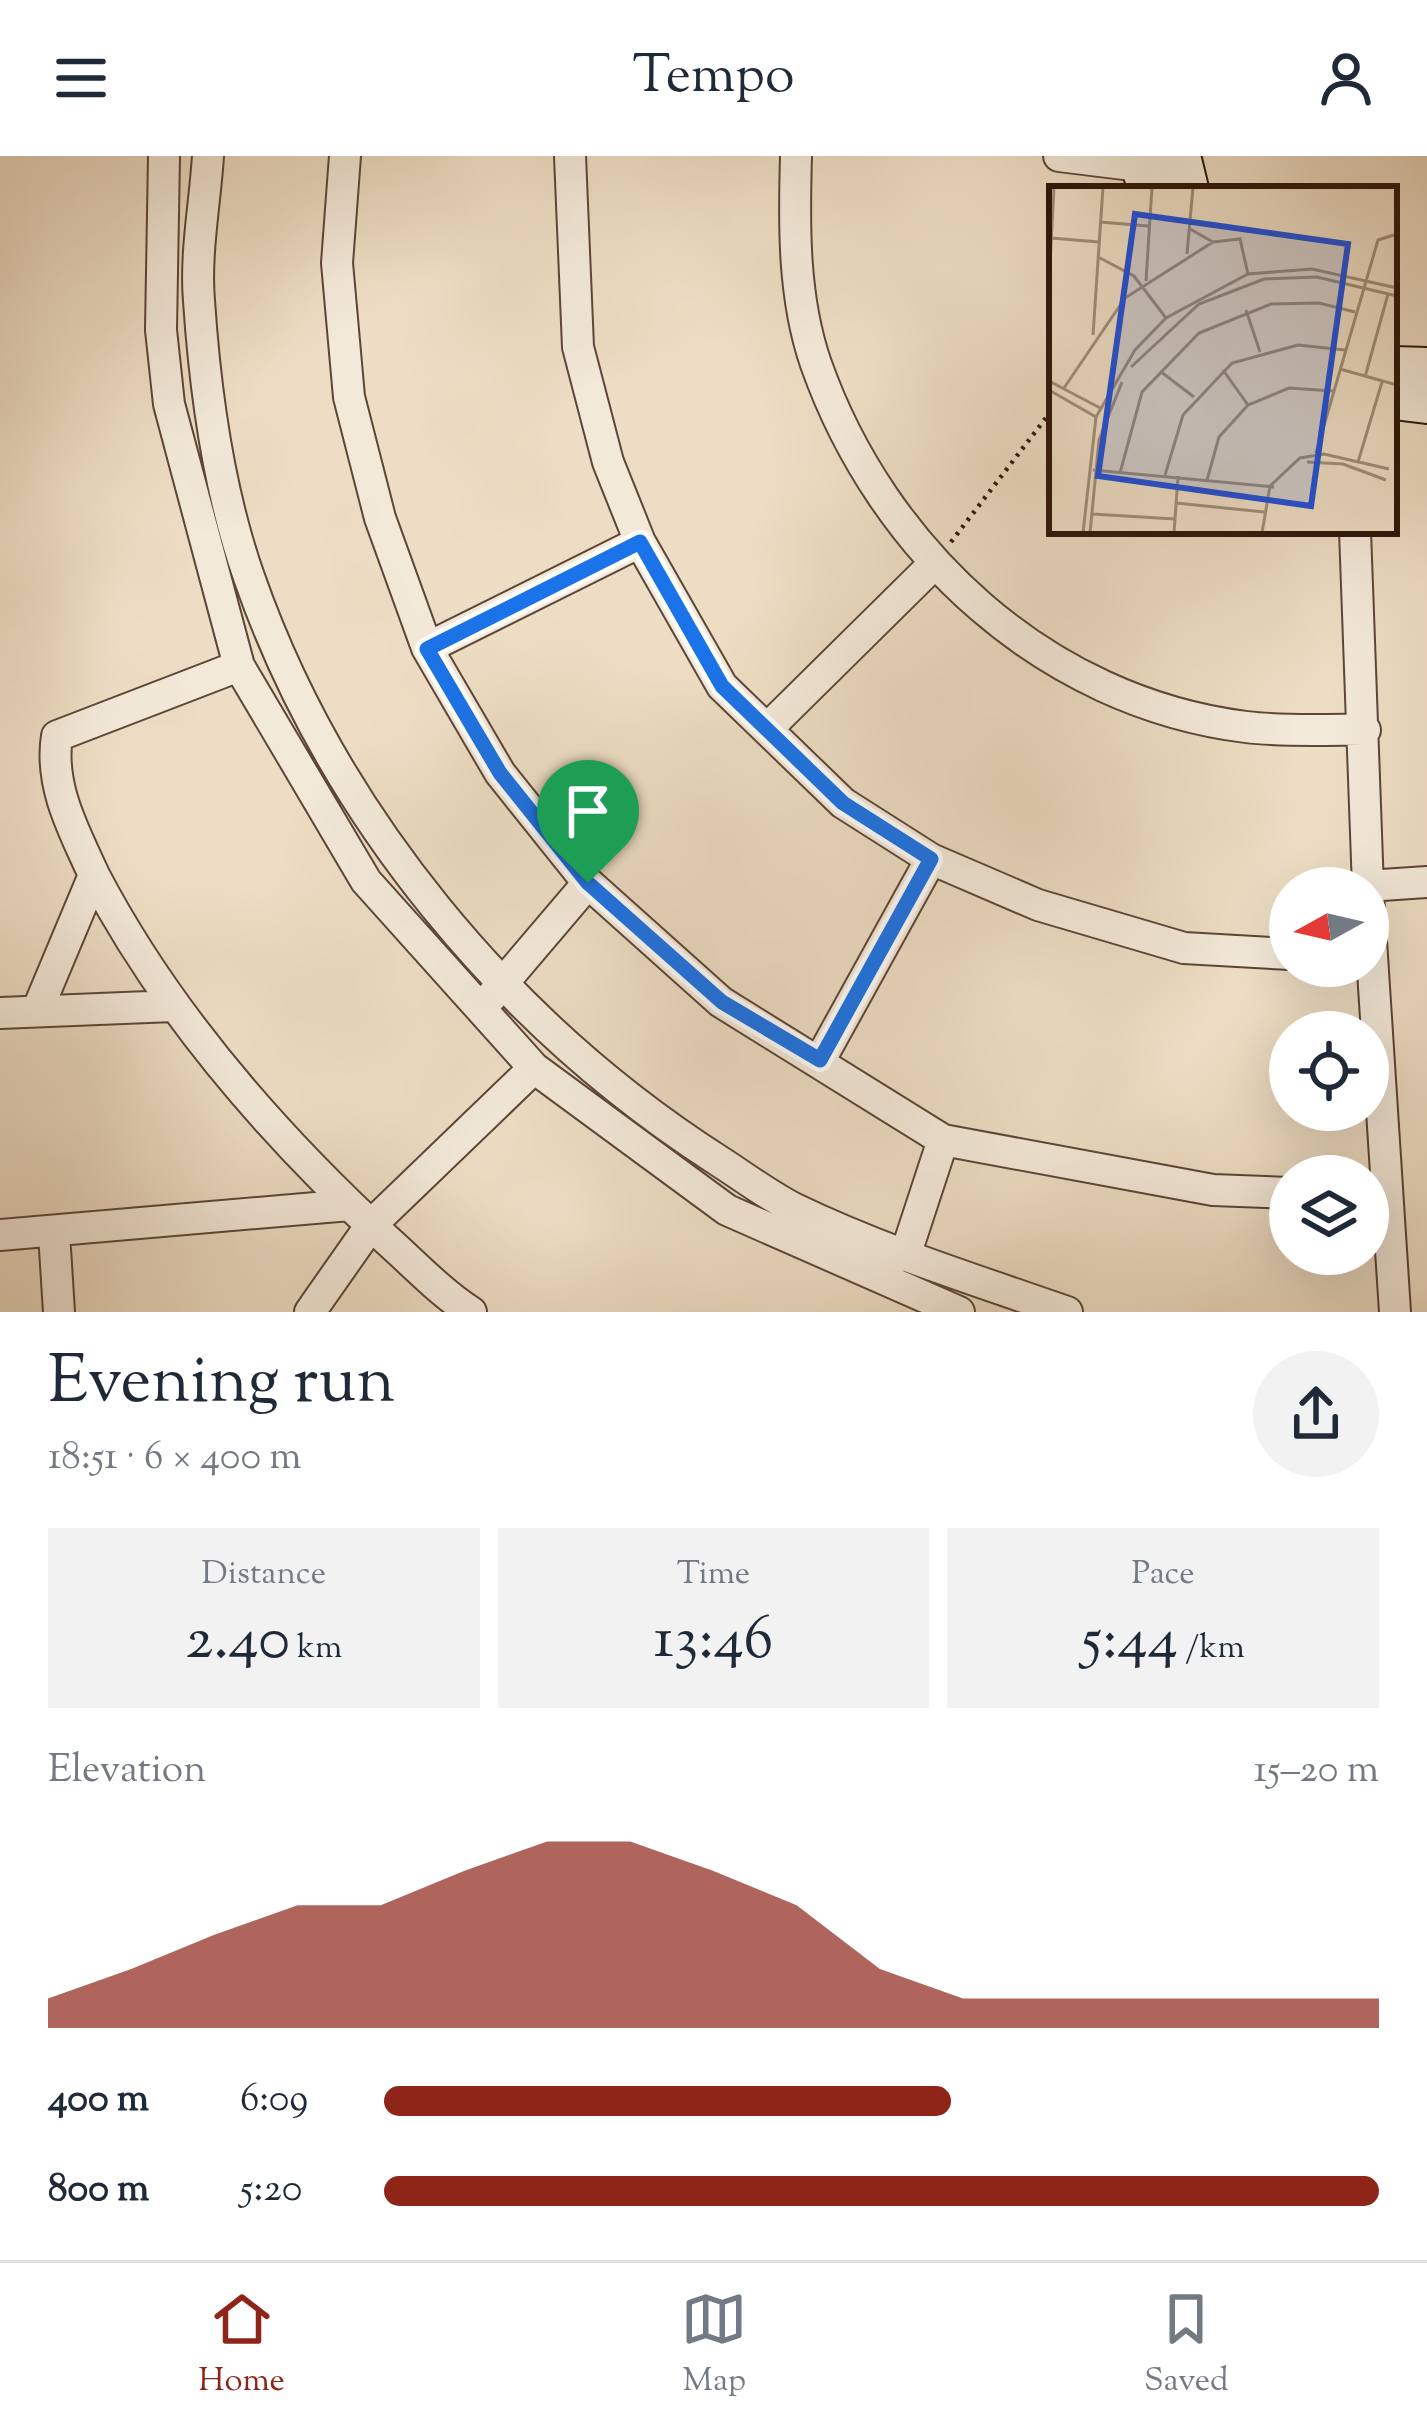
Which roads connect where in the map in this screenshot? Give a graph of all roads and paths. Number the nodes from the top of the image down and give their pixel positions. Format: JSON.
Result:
{"nodes":[{"id":1,"x":164,"y":156,"type":"edge"},
{"id":2,"x":208,"y":156,"type":"edge"},
{"id":3,"x":345,"y":156,"type":"edge"},
{"id":4,"x":570,"y":156,"type":"edge"},
{"id":5,"x":796,"y":156,"type":"edge"},
{"id":6,"x":1059,"y":156,"type":"edge"},
{"id":7,"x":1152,"y":167,"type":"edge"},
{"id":8,"x":1182,"y":186,"type":"edge"},
{"id":9,"x":1397,"y":368,"type":"edge"},
{"id":10,"x":1427,"y":369,"type":"edge"},
{"id":11,"x":1397,"y":398,"type":"edge"},
{"id":12,"x":1427,"y":402,"type":"edge"},
{"id":13,"x":1049,"y":414,"type":"edge"},
{"id":14,"x":1355,"y":534,"type":"edge"},
{"id":15,"x":640,"y":542,"type":"junction"},
{"id":16,"x":933,"y":566,"type":"junction"},
{"id":17,"x":427,"y":649,"type":"junction"},
{"id":18,"x":238,"y":666,"type":"junction"},
{"id":19,"x":767,"y":729,"type":"junction"},
{"id":20,"x":1365,"y":730,"type":"junction"},
{"id":21,"x":931,"y":859,"type":"junction"},
{"id":22,"x":1368,"y":867,"type":"edge"},
{"id":23,"x":94,"y":875,"type":"junction"},
{"id":24,"x":1427,"y":882,"type":"edge"},
{"id":25,"x":588,"y":883,"type":"junction"},
{"id":26,"x":1389,"y":887,"type":"edge"},
{"id":27,"x":1269,"y":953,"type":"edge"},
{"id":28,"x":502,"y":982,"type":"junction"},
{"id":29,"x":1371,"y":987,"type":"edge"},
{"id":30,"x":173,"y":1006,"type":"junction"},
{"id":31,"x":38,"y":1011,"type":"junction"},
{"id":32,"x":480,"y":1012,"type":"junction"},
{"id":33,"x":0,"y":1013,"type":"edge"},
{"id":34,"x":820,"y":1060,"type":"junction"},
{"id":35,"x":534,"y":1068,"type":"junction"},
{"id":36,"x":943,"y":1140,"type":"junction"},
{"id":37,"x":1377,"y":1155,"type":"edge"},
{"id":38,"x":1269,"y":1192,"type":"edge"},
{"id":39,"x":360,"y":1215,"type":"junction"},
{"id":40,"x":54,"y":1233,"type":"junction"},
{"id":41,"x":0,"y":1235,"type":"edge"},
{"id":42,"x":905,"y":1256,"type":"junction"},
{"id":43,"x":1389,"y":1265,"type":"edge"},
{"id":44,"x":58,"y":1312,"type":"edge"},
{"id":45,"x":310,"y":1312,"type":"edge"},
{"id":46,"x":471,"y":1312,"type":"edge"},
{"id":47,"x":959,"y":1312,"type":"edge"},
{"id":48,"x":1067,"y":1312,"type":"edge"},
{"id":49,"x":1396,"y":1312,"type":"edge"}],
"edges":[{"from":1,"to":18,"type":"street"},
{"from":2,"to":28,"type":"street"},
{"from":3,"to":17,"type":"street"},
{"from":4,"to":15,"type":"street"},
{"from":5,"to":16,"type":"street"},
{"from":6,"to":7,"type":"street"},
{"from":7,"to":8,"type":"street"},
{"from":9,"to":10,"type":"street"},
{"from":11,"to":12,"type":"street"},
{"from":13,"to":16,"type":"path"},
{"from":14,"to":20,"type":"street"},
{"from":15,"to":17,"type":"street"},
{"from":15,"to":19,"type":"street"},
{"from":16,"to":19,"type":"street"},
{"from":16,"to":20,"type":"street"},
{"from":17,"to":25,"type":"street"},
{"from":18,"to":23,"type":"street"},
{"from":18,"to":32,"type":"street"},
{"from":19,"to":21,"type":"street"},
{"from":20,"to":22,"type":"street"},
{"from":21,"to":27,"type":"street"},
{"from":21,"to":34,"type":"street"},
{"from":23,"to":30,"type":"street"},
{"from":23,"to":31,"type":"street"},
{"from":24,"to":26,"type":"street"},
{"from":25,"to":28,"type":"street"},
{"from":25,"to":34,"type":"street"},
{"from":28,"to":32,"type":"street"},
{"from":28,"to":42,"type":"street"},
{"from":29,"to":37,"type":"street"},
{"from":30,"to":31,"type":"street"},
{"from":30,"to":39,"type":"street"},
{"from":31,"to":33,"type":"street"},
{"from":32,"to":35,"type":"street"},
{"from":34,"to":36,"type":"street"},
{"from":35,"to":39,"type":"street"},
{"from":35,"to":47,"type":"street"},
{"from":36,"to":38,"type":"street"},
{"from":36,"to":42,"type":"street"},
{"from":39,"to":40,"type":"street"},
{"from":39,"to":45,"type":"street"},
{"from":39,"to":46,"type":"street"},
{"from":40,"to":41,"type":"street"},
{"from":40,"to":44,"type":"street"},
{"from":42,"to":48,"type":"street"},
{"from":43,"to":49,"type":"street"}]}
